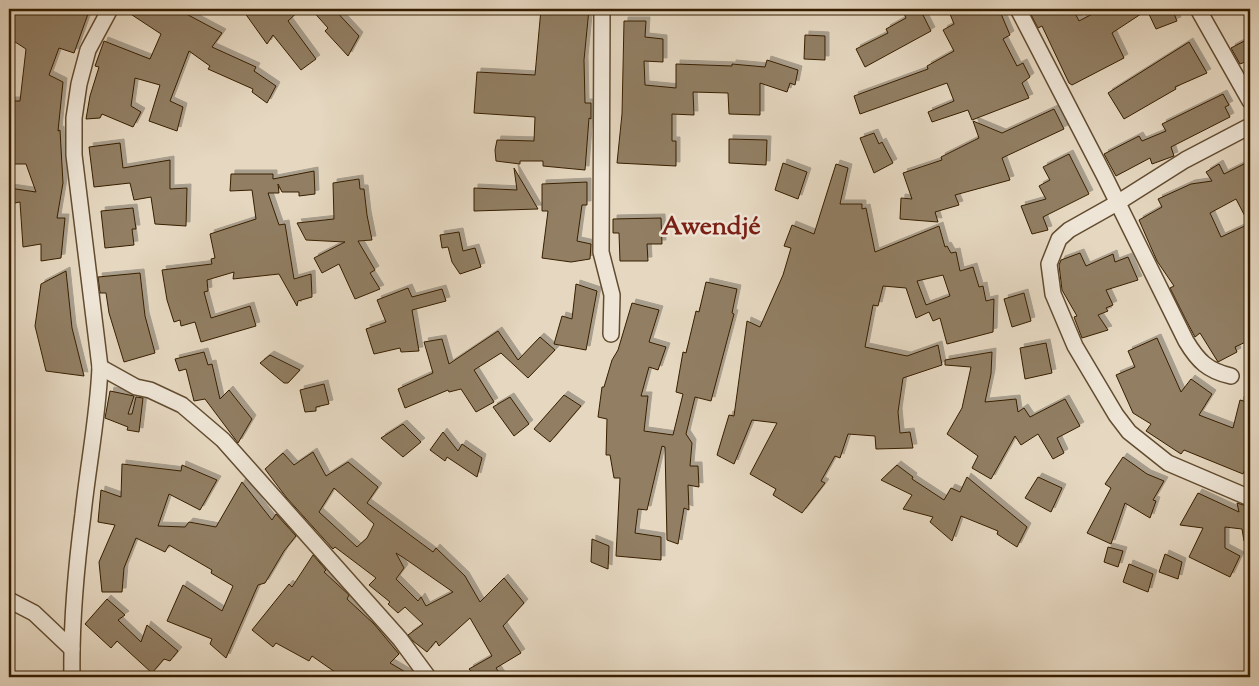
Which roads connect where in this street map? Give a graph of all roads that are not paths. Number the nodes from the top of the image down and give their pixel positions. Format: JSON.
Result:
{"nodes":[{"id":1,"x":110,"y":9,"type":"edge"},
{"id":2,"x":602,"y":9,"type":"edge"},
{"id":3,"x":1018,"y":9,"type":"edge"},
{"id":4,"x":1198,"y":9,"type":"edge"},
{"id":5,"x":1250,"y":101,"type":"edge"},
{"id":6,"x":1250,"y":126,"type":"edge"},
{"id":7,"x":1117,"y":203,"type":"junction"},
{"id":8,"x":611,"y":334,"type":"dead end"},
{"id":9,"x":100,"y":367,"type":"junction"},
{"id":10,"x":1231,"y":376,"type":"dead end"},
{"id":11,"x":1250,"y":498,"type":"edge"},
{"id":12,"x":9,"y":600,"type":"edge"},
{"id":13,"x":72,"y":650,"type":"junction"},
{"id":14,"x":72,"y":677,"type":"edge"},
{"id":15,"x":428,"y":677,"type":"edge"}],
"edges":[{"from":1,"to":9,"type":"street"},
{"from":2,"to":8,"type":"street"},
{"from":3,"to":7,"type":"street"},
{"from":4,"to":5,"type":"street"},
{"from":6,"to":7,"type":"street"},
{"from":7,"to":10,"type":"street"},
{"from":7,"to":11,"type":"street"},
{"from":9,"to":13,"type":"street"},
{"from":9,"to":15,"type":"street"},
{"from":12,"to":13,"type":"street"},
{"from":13,"to":14,"type":"street"}]}
